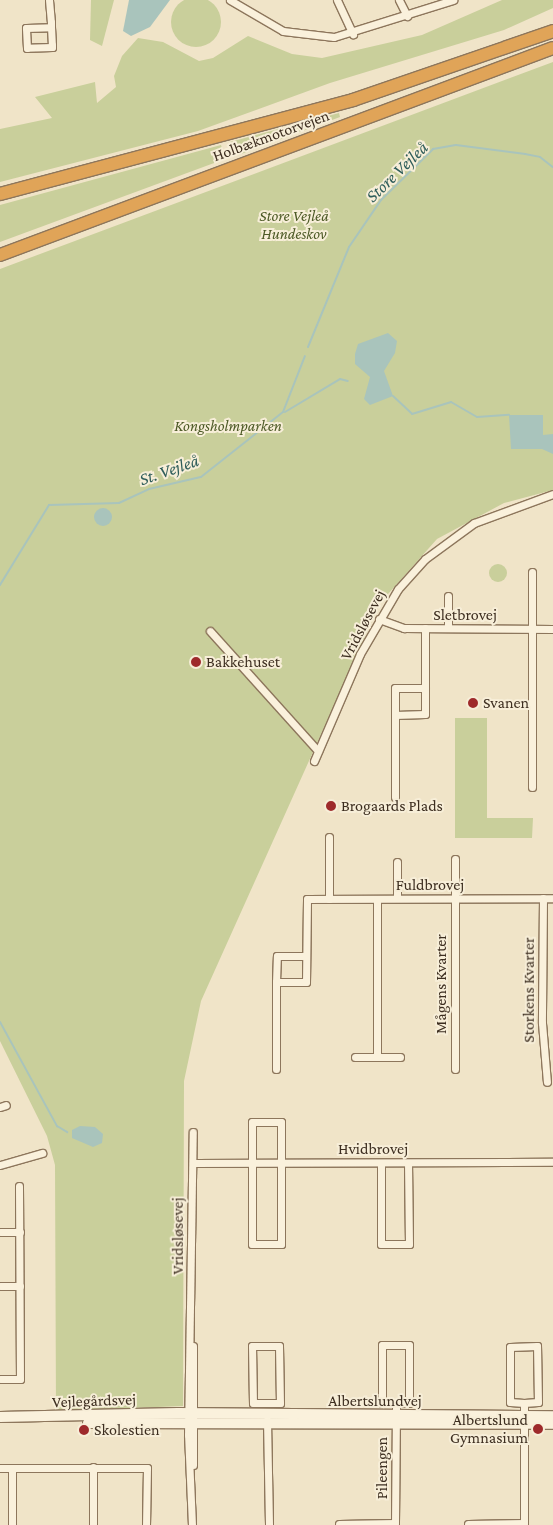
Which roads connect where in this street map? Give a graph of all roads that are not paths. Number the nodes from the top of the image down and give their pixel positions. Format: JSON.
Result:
{"nodes":[{"id":1,"x":49,"y":0,"type":"edge"},
{"id":2,"x":230,"y":0,"type":"edge"},
{"id":3,"x":337,"y":0,"type":"edge"},
{"id":4,"x":398,"y":0,"type":"edge"},
{"id":5,"x":453,"y":0,"type":"edge"},
{"id":6,"x":406,"y":16,"type":"junction"},
{"id":7,"x":51,"y":27,"type":"junction"},
{"id":8,"x":553,"y":31,"type":"edge"},
{"id":9,"x":353,"y":34,"type":"junction"},
{"id":10,"x":553,"y":48,"type":"edge"},
{"id":11,"x":0,"y":194,"type":"edge"},
{"id":12,"x":0,"y":255,"type":"edge"},
{"id":13,"x":553,"y":494,"type":"edge"},
{"id":14,"x":532,"y":572,"type":"dead end"},
{"id":15,"x":448,"y":596,"type":"dead end"},
{"id":16,"x":379,"y":619,"type":"junction"},
{"id":17,"x":425,"y":628,"type":"junction"},
{"id":18,"x":448,"y":628,"type":"junction"},
{"id":19,"x":553,"y":628,"type":"edge"},
{"id":20,"x":532,"y":629,"type":"junction"},
{"id":21,"x":210,"y":630,"type":"dead end"},
{"id":22,"x":425,"y":688,"type":"junction"},
{"id":23,"x":395,"y":715,"type":"junction"},
{"id":24,"x":318,"y":751,"type":"junction"},
{"id":25,"x":314,"y":761,"type":"dead end"},
{"id":26,"x":532,"y":787,"type":"dead end"},
{"id":27,"x":395,"y":797,"type":"dead end"},
{"id":28,"x":329,"y":837,"type":"dead end"},
{"id":29,"x":455,"y":859,"type":"dead end"},
{"id":30,"x":397,"y":862,"type":"dead end"},
{"id":31,"x":377,"y":898,"type":"junction"},
{"id":32,"x":397,"y":898,"type":"junction"},
{"id":33,"x":454,"y":898,"type":"junction"},
{"id":34,"x":543,"y":898,"type":"junction"},
{"id":35,"x":553,"y":898,"type":"edge"},
{"id":36,"x":329,"y":899,"type":"junction"},
{"id":37,"x":306,"y":956,"type":"junction"},
{"id":38,"x":276,"y":982,"type":"junction"},
{"id":39,"x":355,"y":1057,"type":"dead end"},
{"id":40,"x":378,"y":1057,"type":"junction"},
{"id":41,"x":400,"y":1057,"type":"dead end"},
{"id":42,"x":276,"y":1069,"type":"dead end"},
{"id":43,"x":455,"y":1069,"type":"dead end"},
{"id":44,"x":546,"y":1082,"type":"dead end"},
{"id":45,"x":193,"y":1132,"type":"dead end"},
{"id":46,"x":42,"y":1153,"type":"dead end"},
{"id":47,"x":252,"y":1162,"type":"junction"},
{"id":48,"x":281,"y":1162,"type":"junction"},
{"id":49,"x":553,"y":1162,"type":"edge"},
{"id":50,"x":193,"y":1163,"type":"junction"},
{"id":51,"x":381,"y":1163,"type":"junction"},
{"id":52,"x":408,"y":1163,"type":"junction"},
{"id":53,"x":0,"y":1165,"type":"edge"},
{"id":54,"x":19,"y":1186,"type":"dead end"},
{"id":55,"x":0,"y":1232,"type":"edge"},
{"id":56,"x":20,"y":1232,"type":"junction"},
{"id":57,"x":0,"y":1286,"type":"edge"},
{"id":58,"x":20,"y":1286,"type":"junction"},
{"id":59,"x":0,"y":1379,"type":"edge"},
{"id":60,"x":267,"y":1403,"type":"junction"},
{"id":61,"x":396,"y":1403,"type":"junction"},
{"id":62,"x":524,"y":1403,"type":"junction"},
{"id":63,"x":553,"y":1416,"type":"edge"},
{"id":64,"x":0,"y":1417,"type":"edge"},
{"id":65,"x":192,"y":1418,"type":"junction"},
{"id":66,"x":267,"y":1420,"type":"junction"},
{"id":67,"x":396,"y":1420,"type":"junction"},
{"id":68,"x":524,"y":1420,"type":"junction"},
{"id":69,"x":0,"y":1423,"type":"edge"},
{"id":70,"x":553,"y":1424,"type":"edge"},
{"id":71,"x":0,"y":1468,"type":"edge"},
{"id":72,"x":12,"y":1468,"type":"junction"},
{"id":73,"x":93,"y":1468,"type":"junction"},
{"id":74,"x":339,"y":1524,"type":"dead end"},
{"id":75,"x":468,"y":1524,"type":"dead end"},
{"id":76,"x":12,"y":1525,"type":"edge"},
{"id":77,"x":93,"y":1525,"type":"edge"},
{"id":78,"x":146,"y":1525,"type":"edge"},
{"id":79,"x":192,"y":1525,"type":"edge"},
{"id":80,"x":269,"y":1525,"type":"edge"}],
"edges":[{"from":1,"to":7,"type":"street"},
{"from":2,"to":9,"type":"street"},
{"from":3,"to":9,"type":"street"},
{"from":4,"to":6,"type":"street"},
{"from":5,"to":6,"type":"street"},
{"from":6,"to":9,"type":"street"},
{"from":7,"to":7,"type":"street"},
{"from":8,"to":11,"type":"highway","name":"Holbækmotorvejen"},
{"from":10,"to":12,"type":"highway","name":"Holbækmotorvejen"},
{"from":13,"to":16,"type":"street","name":"Vridsløsevej"},
{"from":14,"to":20,"type":"street"},
{"from":15,"to":18,"type":"street"},
{"from":16,"to":17,"type":"street","name":"Sletbrovej"},
{"from":16,"to":24,"type":"street","name":"Vridsløsevej"},
{"from":17,"to":18,"type":"street","name":"Sletbrovej"},
{"from":17,"to":22,"type":"street"},
{"from":18,"to":20,"type":"street","name":"Sletbrovej"},
{"from":19,"to":20,"type":"street","name":"Sletbrovej"},
{"from":20,"to":26,"type":"street"},
{"from":21,"to":24,"type":"street"},
{"from":22,"to":23,"type":"street"},
{"from":22,"to":23,"type":"street"},
{"from":23,"to":27,"type":"street"},
{"from":24,"to":25,"type":"street","name":"Vridsløsevej"},
{"from":28,"to":36,"type":"street"},
{"from":29,"to":33,"type":"street","name":"Mågens Kvarter"},
{"from":30,"to":32,"type":"street"},
{"from":31,"to":32,"type":"street","name":"Fuldbrovej"},
{"from":31,"to":36,"type":"street","name":"Fuldbrovej"},
{"from":31,"to":40,"type":"street"},
{"from":32,"to":33,"type":"street","name":"Fuldbrovej"},
{"from":33,"to":34,"type":"street","name":"Fuldbrovej"},
{"from":33,"to":43,"type":"street","name":"Mågens Kvarter"},
{"from":34,"to":35,"type":"street","name":"Fuldbrovej"},
{"from":34,"to":44,"type":"street","name":"Storkens Kvarter"},
{"from":36,"to":37,"type":"street","name":"Fuldbrovej"},
{"from":37,"to":38,"type":"street"},
{"from":37,"to":38,"type":"street"},
{"from":38,"to":42,"type":"street"},
{"from":39,"to":40,"type":"street"},
{"from":40,"to":41,"type":"street"},
{"from":45,"to":50,"type":"street","name":"Vridsløsevej"},
{"from":46,"to":53,"type":"street"},
{"from":47,"to":48,"type":"street","name":"Hvidbrovej"},
{"from":47,"to":48,"type":"street"},
{"from":47,"to":48,"type":"street"},
{"from":47,"to":50,"type":"street","name":"Hvidbrovej"},
{"from":48,"to":51,"type":"street","name":"Hvidbrovej"},
{"from":49,"to":52,"type":"street","name":"Hvidbrovej"},
{"from":50,"to":65,"type":"street","name":"Vridsløsevej"},
{"from":51,"to":52,"type":"street","name":"Hvidbrovej"},
{"from":51,"to":52,"type":"street"},
{"from":54,"to":56,"type":"street"},
{"from":55,"to":56,"type":"street"},
{"from":56,"to":58,"type":"street"},
{"from":57,"to":58,"type":"street"},
{"from":58,"to":59,"type":"street"},
{"from":60,"to":60,"type":"street"},
{"from":60,"to":66,"type":"street"},
{"from":61,"to":61,"type":"street"},
{"from":61,"to":67,"type":"street"},
{"from":62,"to":62,"type":"street"},
{"from":62,"to":68,"type":"street"},
{"from":63,"to":68,"type":"street","name":"Albertslundvej"},
{"from":64,"to":65,"type":"street","name":"Vejlegårdsvej"},
{"from":65,"to":66,"type":"street","name":"Albertslundvej"},
{"from":65,"to":69,"type":"street","name":"Vejlegårdsvej"},
{"from":65,"to":79,"type":"street","name":"Vridsløsevej"},
{"from":66,"to":67,"type":"street","name":"Albertslundvej"},
{"from":66,"to":80,"type":"street"},
{"from":67,"to":68,"type":"street","name":"Albertslundvej"},
{"from":67,"to":74,"type":"street","name":"Pileengen"},
{"from":68,"to":70,"type":"street","name":"Albertslundvej"},
{"from":68,"to":75,"type":"street"},
{"from":71,"to":72,"type":"street"},
{"from":72,"to":73,"type":"street"},
{"from":72,"to":76,"type":"street"},
{"from":73,"to":77,"type":"street"},
{"from":73,"to":78,"type":"street"}]}
